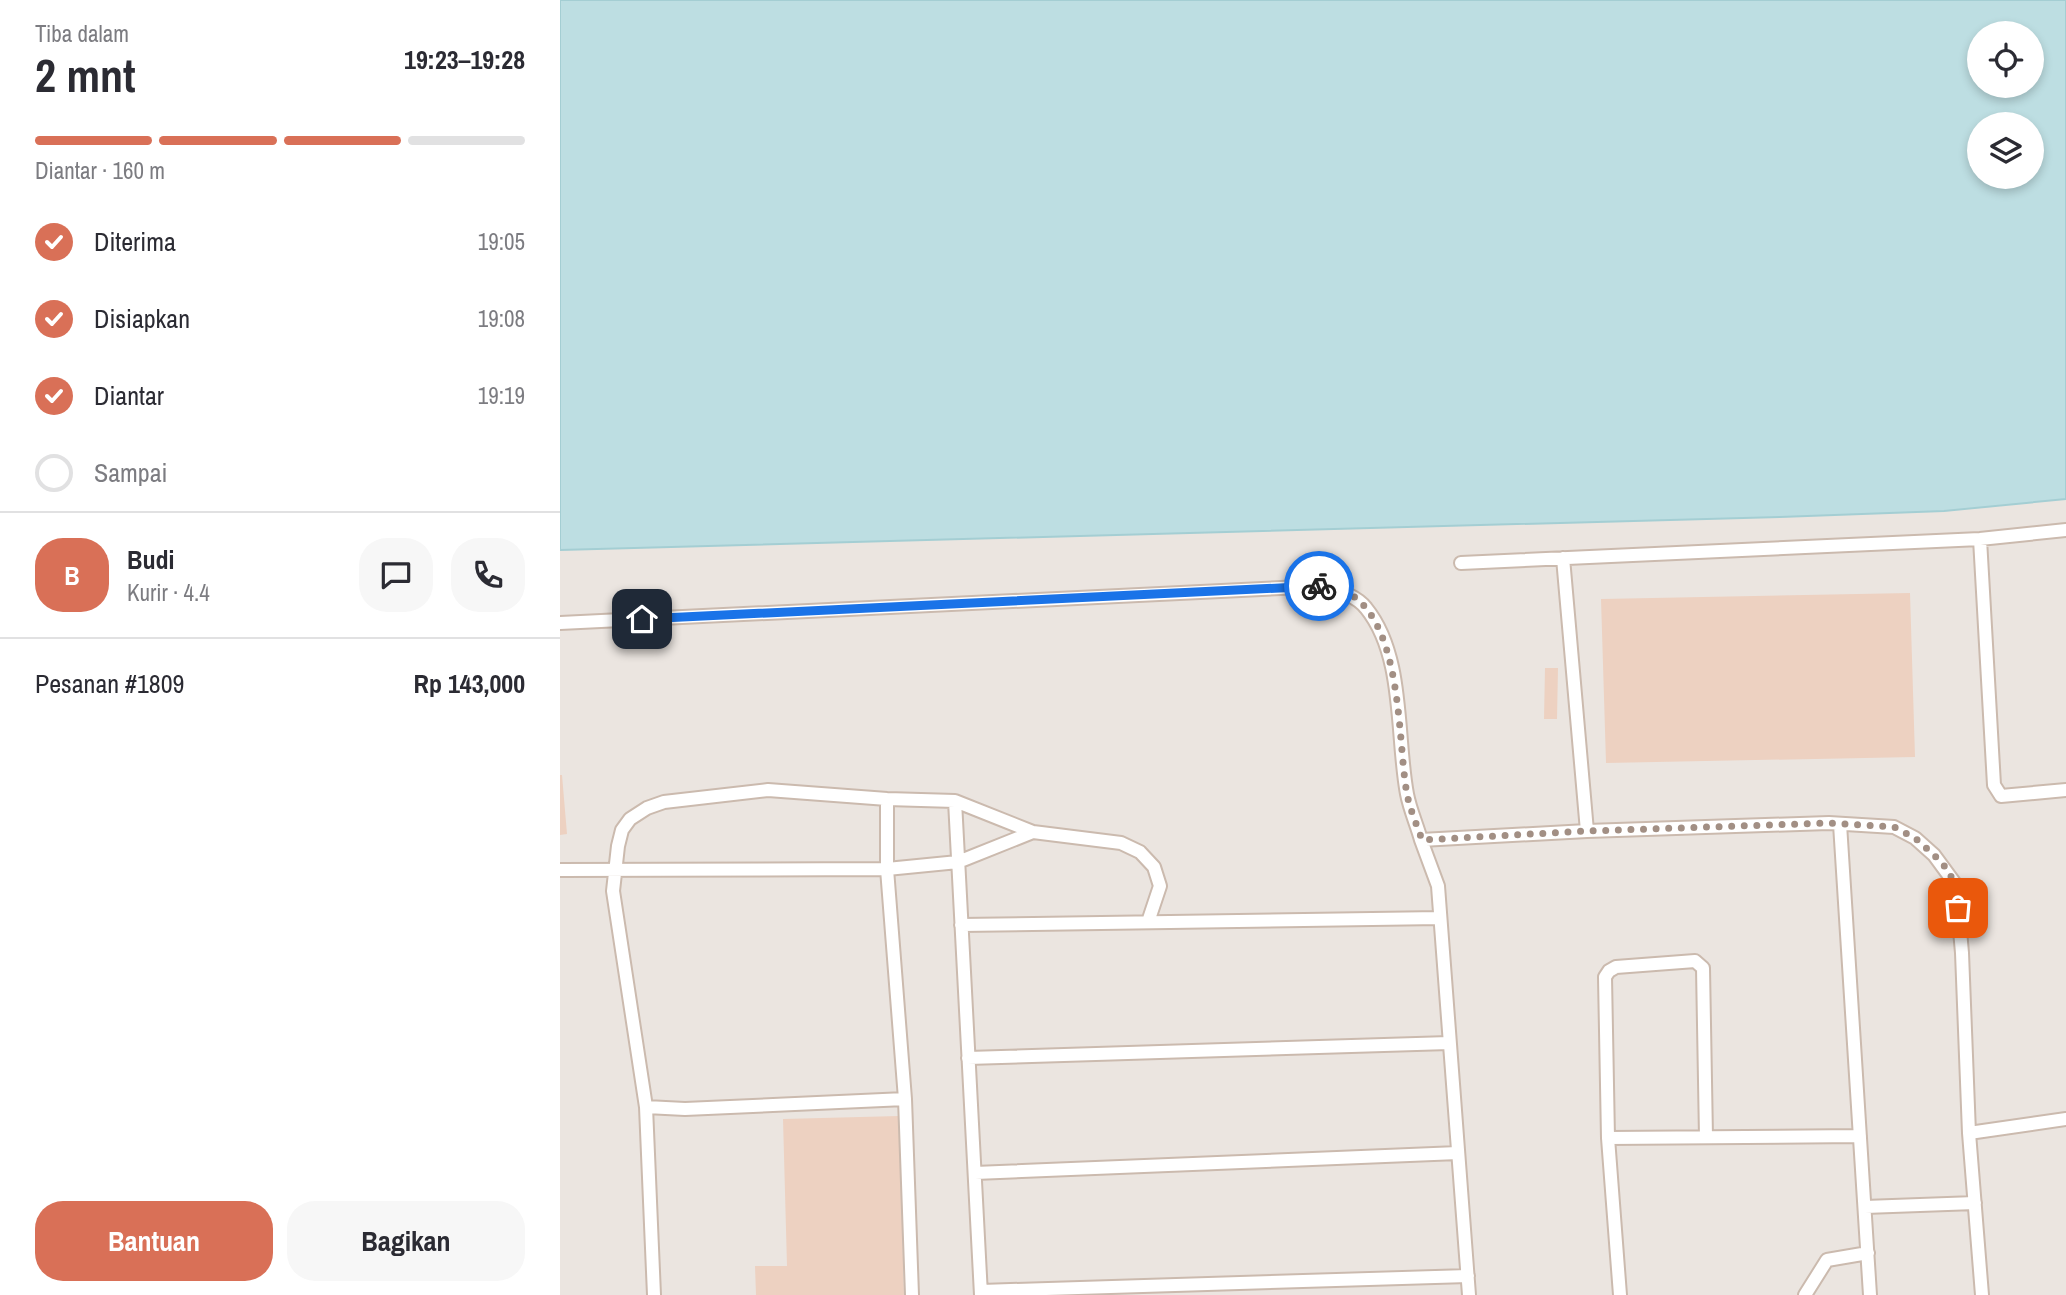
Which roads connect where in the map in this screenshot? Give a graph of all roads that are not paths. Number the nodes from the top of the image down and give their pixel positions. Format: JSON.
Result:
{"nodes":[{"id":1,"x":2066,"y":530,"type":"edge"},
{"id":2,"x":1980,"y":539,"type":"junction"},
{"id":3,"x":1563,"y":558,"type":"junction"},
{"id":4,"x":1461,"y":564,"type":"dead end"},
{"id":5,"x":560,"y":623,"type":"edge"},
{"id":6,"x":2066,"y":790,"type":"edge"},
{"id":7,"x":887,"y":799,"type":"junction"},
{"id":8,"x":955,"y":801,"type":"junction"},
{"id":9,"x":1840,"y":824,"type":"junction"},
{"id":10,"x":1587,"y":831,"type":"junction"},
{"id":11,"x":1033,"y":832,"type":"junction"},
{"id":12,"x":1422,"y":840,"type":"junction"},
{"id":13,"x":958,"y":862,"type":"junction"},
{"id":14,"x":887,"y":869,"type":"junction"},
{"id":15,"x":560,"y":870,"type":"edge"},
{"id":16,"x":614,"y":870,"type":"junction"},
{"id":17,"x":1440,"y":918,"type":"junction"},
{"id":18,"x":1148,"y":922,"type":"junction"},
{"id":19,"x":961,"y":925,"type":"junction"},
{"id":20,"x":1449,"y":1042,"type":"junction"},
{"id":21,"x":968,"y":1058,"type":"junction"},
{"id":22,"x":905,"y":1099,"type":"junction"},
{"id":23,"x":646,"y":1107,"type":"junction"},
{"id":24,"x":2066,"y":1119,"type":"edge"},
{"id":25,"x":1969,"y":1133,"type":"junction"},
{"id":26,"x":1860,"y":1136,"type":"junction"},
{"id":27,"x":1706,"y":1137,"type":"junction"},
{"id":28,"x":1608,"y":1138,"type":"junction"},
{"id":29,"x":1458,"y":1153,"type":"junction"},
{"id":30,"x":975,"y":1173,"type":"junction"},
{"id":31,"x":1975,"y":1203,"type":"junction"},
{"id":32,"x":1865,"y":1207,"type":"junction"},
{"id":33,"x":1868,"y":1253,"type":"junction"},
{"id":34,"x":1468,"y":1276,"type":"junction"},
{"id":35,"x":981,"y":1293,"type":"edge"},
{"id":36,"x":654,"y":1295,"type":"edge"},
{"id":37,"x":912,"y":1295,"type":"edge"},
{"id":38,"x":1469,"y":1295,"type":"edge"},
{"id":39,"x":1620,"y":1295,"type":"edge"},
{"id":40,"x":1805,"y":1295,"type":"edge"},
{"id":41,"x":1870,"y":1295,"type":"edge"},
{"id":42,"x":1982,"y":1295,"type":"edge"}],
"edges":[{"from":1,"to":2,"type":"lane"},
{"from":2,"to":3,"type":"lane"},
{"from":2,"to":6,"type":"lane"},
{"from":3,"to":4,"type":"lane"},
{"from":3,"to":10,"type":"lane"},
{"from":5,"to":12,"type":"lane"},
{"from":7,"to":8,"type":"lane"},
{"from":7,"to":14,"type":"lane"},
{"from":7,"to":16,"type":"lane"},
{"from":8,"to":11,"type":"lane"},
{"from":8,"to":13,"type":"lane"},
{"from":9,"to":10,"type":"lane"},
{"from":9,"to":25,"type":"lane"},
{"from":9,"to":26,"type":"lane"},
{"from":10,"to":12,"type":"lane"},
{"from":11,"to":13,"type":"lane"},
{"from":11,"to":18,"type":"lane"},
{"from":12,"to":17,"type":"lane"},
{"from":13,"to":14,"type":"lane"},
{"from":13,"to":19,"type":"lane"},
{"from":14,"to":16,"type":"lane"},
{"from":14,"to":22,"type":"lane"},
{"from":15,"to":16,"type":"lane"},
{"from":16,"to":23,"type":"lane"},
{"from":17,"to":18,"type":"lane"},
{"from":17,"to":20,"type":"lane"},
{"from":18,"to":19,"type":"lane"},
{"from":19,"to":21,"type":"lane"},
{"from":20,"to":21,"type":"lane"},
{"from":20,"to":29,"type":"lane"},
{"from":21,"to":30,"type":"lane"},
{"from":22,"to":23,"type":"lane"},
{"from":22,"to":37,"type":"lane"},
{"from":23,"to":36,"type":"lane"},
{"from":24,"to":25,"type":"lane"},
{"from":25,"to":31,"type":"lane"},
{"from":26,"to":27,"type":"lane"},
{"from":26,"to":32,"type":"lane"},
{"from":27,"to":28,"type":"lane"},
{"from":27,"to":28,"type":"lane"},
{"from":28,"to":39,"type":"lane"},
{"from":29,"to":30,"type":"lane"},
{"from":29,"to":34,"type":"lane"},
{"from":30,"to":35,"type":"lane"},
{"from":31,"to":32,"type":"lane"},
{"from":31,"to":42,"type":"lane"},
{"from":32,"to":33,"type":"lane"},
{"from":33,"to":40,"type":"lane"},
{"from":33,"to":41,"type":"lane"},
{"from":34,"to":35,"type":"lane"},
{"from":34,"to":38,"type":"lane"}]}
